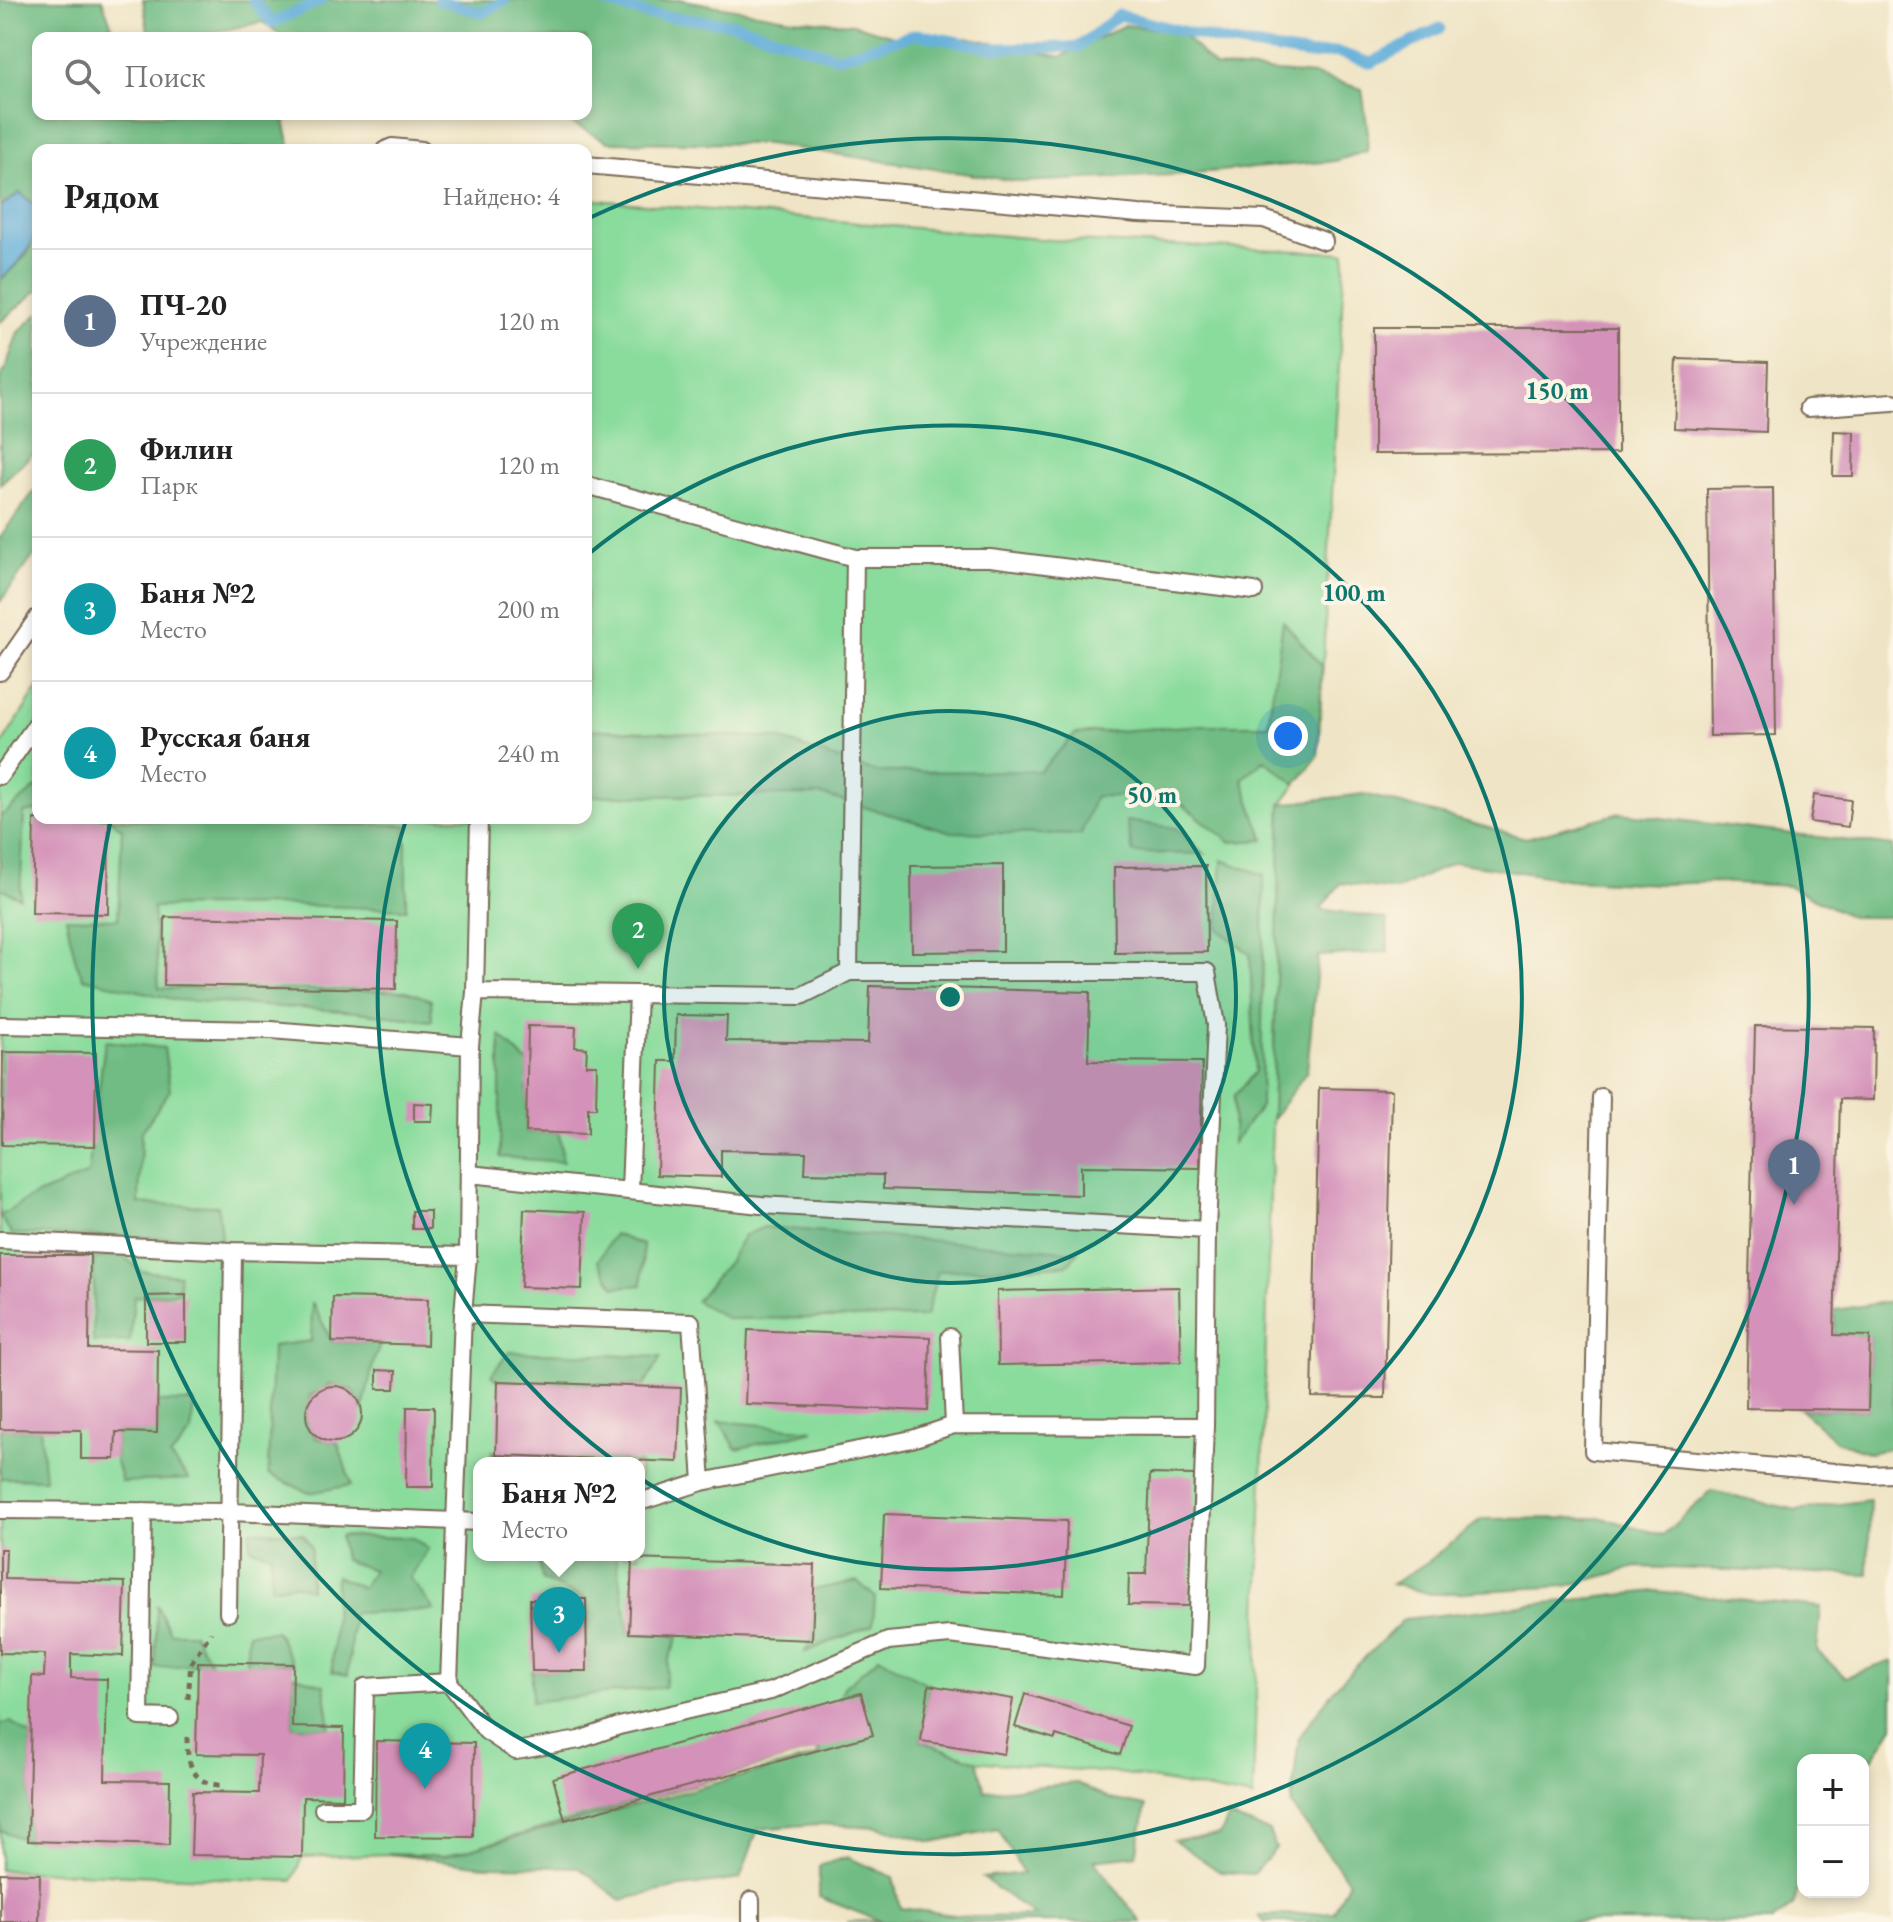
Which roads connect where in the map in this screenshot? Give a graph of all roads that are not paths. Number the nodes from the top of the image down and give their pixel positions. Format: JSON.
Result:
{"nodes":[{"id":1,"x":592,"y":166,"type":"edge"},
{"id":2,"x":1324,"y":241,"type":"dead end"},
{"id":3,"x":1893,"y":402,"type":"edge"},
{"id":4,"x":1808,"y":408,"type":"dead end"},
{"id":5,"x":592,"y":487,"type":"edge"},
{"id":6,"x":855,"y":558,"type":"junction"},
{"id":7,"x":1254,"y":591,"type":"dead end"},
{"id":8,"x":32,"y":626,"type":"edge"},
{"id":9,"x":0,"y":672,"type":"edge"},
{"id":10,"x":32,"y":731,"type":"edge"},
{"id":11,"x":0,"y":776,"type":"edge"},
{"id":12,"x":479,"y":824,"type":"edge"},
{"id":13,"x":849,"y":972,"type":"junction"},
{"id":14,"x":475,"y":992,"type":"junction"},
{"id":15,"x":638,"y":994,"type":"junction"},
{"id":16,"x":0,"y":1025,"type":"edge"},
{"id":17,"x":470,"y":1046,"type":"junction"},
{"id":18,"x":1601,"y":1097,"type":"dead end"},
{"id":19,"x":470,"y":1174,"type":"junction"},
{"id":20,"x":630,"y":1190,"type":"junction"},
{"id":21,"x":1207,"y":1230,"type":"junction"},
{"id":22,"x":0,"y":1240,"type":"edge"},
{"id":23,"x":233,"y":1251,"type":"junction"},
{"id":24,"x":468,"y":1256,"type":"junction"},
{"id":25,"x":463,"y":1314,"type":"junction"},
{"id":26,"x":950,"y":1337,"type":"dead end"},
{"id":27,"x":954,"y":1425,"type":"junction"},
{"id":28,"x":1205,"y":1426,"type":"junction"},
{"id":29,"x":1893,"y":1474,"type":"edge"},
{"id":30,"x":702,"y":1482,"type":"junction"},
{"id":31,"x":645,"y":1500,"type":"edge"},
{"id":32,"x":0,"y":1510,"type":"edge"},
{"id":33,"x":143,"y":1511,"type":"junction"},
{"id":34,"x":231,"y":1512,"type":"junction"},
{"id":35,"x":473,"y":1522,"type":"edge"},
{"id":36,"x":454,"y":1523,"type":"junction"},
{"id":37,"x":228,"y":1613,"type":"road end"},
{"id":38,"x":449,"y":1682,"type":"junction"},
{"id":39,"x":170,"y":1718,"type":"dead end"},
{"id":40,"x":323,"y":1809,"type":"dead end"},
{"id":41,"x":751,"y":1900,"type":"dead end"},
{"id":42,"x":751,"y":1922,"type":"edge"}],
"edges":[{"from":1,"to":2,"type":"lane"},
{"from":3,"to":4,"type":"lane"},
{"from":5,"to":6,"type":"lane"},
{"from":6,"to":7,"type":"lane"},
{"from":6,"to":13,"type":"lane"},
{"from":8,"to":9,"type":"lane"},
{"from":10,"to":11,"type":"lane"},
{"from":12,"to":14,"type":"lane"},
{"from":13,"to":15,"type":"lane"},
{"from":13,"to":21,"type":"lane"},
{"from":14,"to":15,"type":"lane"},
{"from":14,"to":17,"type":"lane"},
{"from":15,"to":20,"type":"lane"},
{"from":16,"to":17,"type":"lane"},
{"from":17,"to":19,"type":"lane"},
{"from":18,"to":29,"type":"lane"},
{"from":19,"to":20,"type":"lane"},
{"from":19,"to":24,"type":"lane"},
{"from":20,"to":21,"type":"lane"},
{"from":21,"to":28,"type":"lane"},
{"from":22,"to":23,"type":"lane"},
{"from":23,"to":24,"type":"lane"},
{"from":23,"to":34,"type":"lane"},
{"from":24,"to":25,"type":"lane"},
{"from":25,"to":30,"type":"lane"},
{"from":25,"to":36,"type":"lane"},
{"from":26,"to":27,"type":"lane"},
{"from":27,"to":28,"type":"lane"},
{"from":27,"to":30,"type":"lane"},
{"from":28,"to":38,"type":"lane"},
{"from":30,"to":31,"type":"lane"},
{"from":32,"to":33,"type":"lane"},
{"from":33,"to":34,"type":"lane"},
{"from":33,"to":39,"type":"lane"},
{"from":34,"to":36,"type":"lane"},
{"from":34,"to":37,"type":"lane"},
{"from":35,"to":36,"type":"lane"},
{"from":36,"to":38,"type":"lane"},
{"from":38,"to":40,"type":"lane"},
{"from":41,"to":42,"type":"lane"}]}
